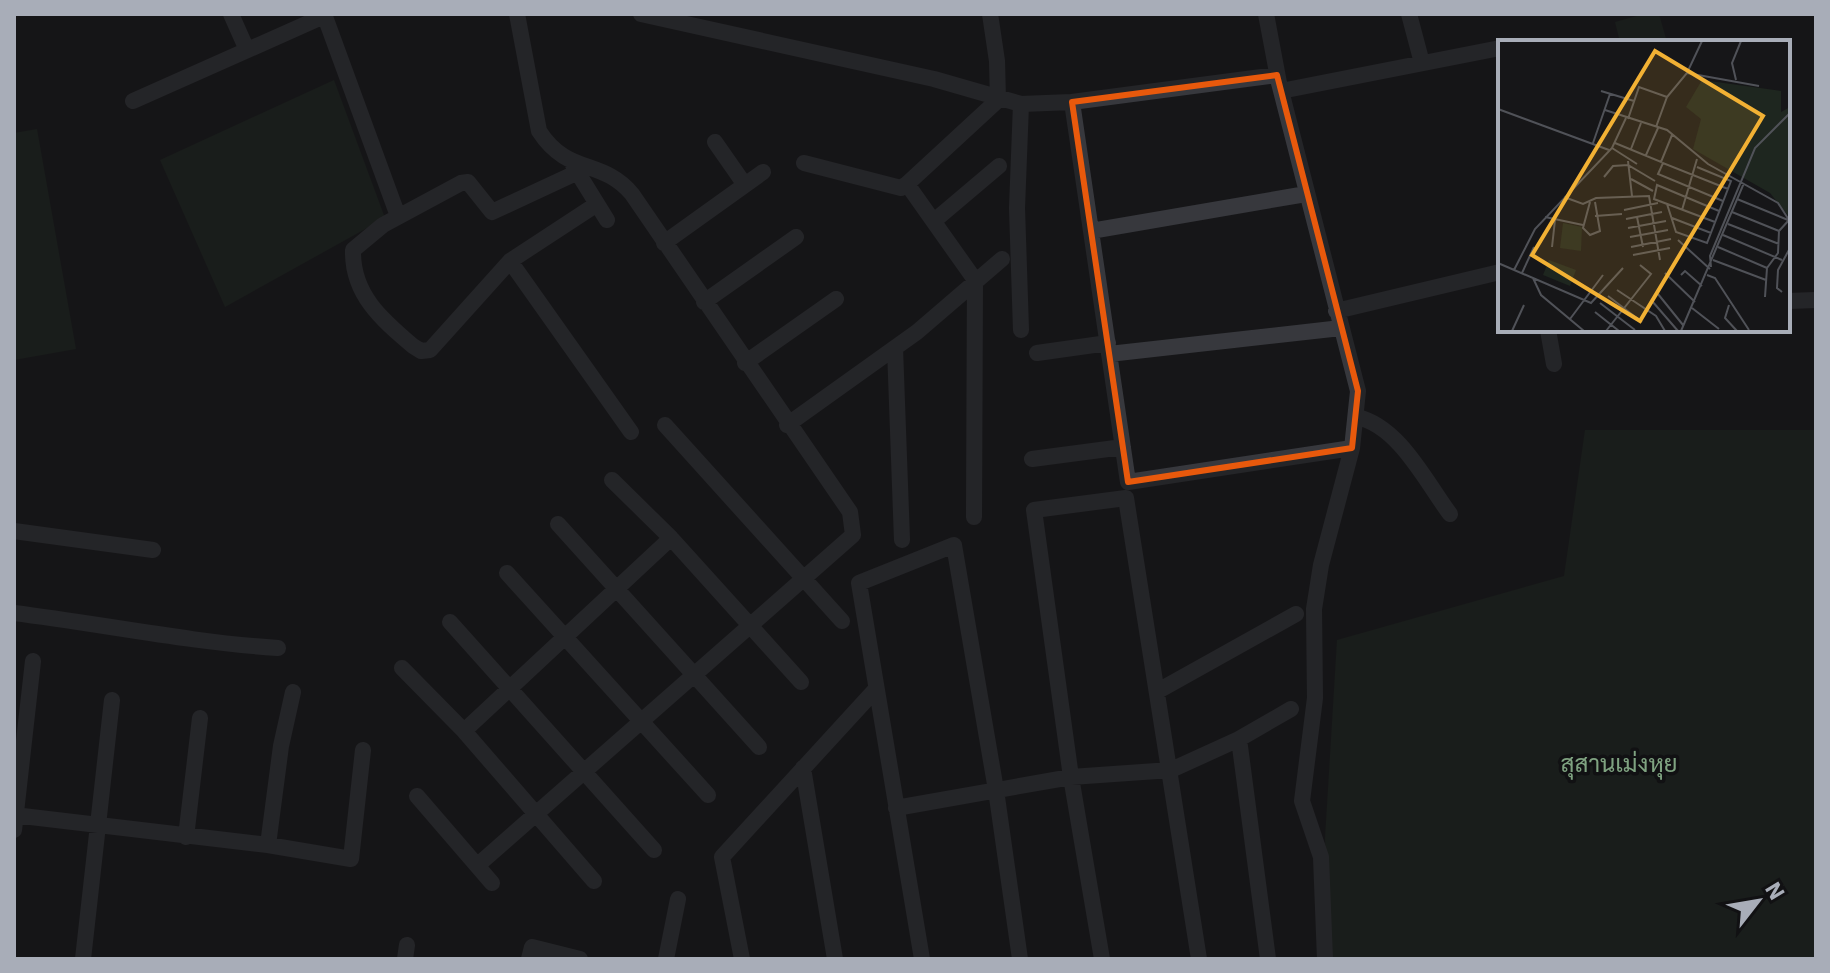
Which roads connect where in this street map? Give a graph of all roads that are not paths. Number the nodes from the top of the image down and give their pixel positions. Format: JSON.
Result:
{"nodes":[{"id":1,"x":231,"y":14,"type":"edge"},
{"id":2,"x":517,"y":14,"type":"edge"},
{"id":3,"x":641,"y":14,"type":"edge"},
{"id":4,"x":990,"y":14,"type":"edge"},
{"id":5,"x":1266,"y":14,"type":"edge"},
{"id":6,"x":1409,"y":14,"type":"edge"},
{"id":7,"x":324,"y":15,"type":"edge"},
{"id":8,"x":1498,"y":48,"type":"edge"},
{"id":9,"x":247,"y":50,"type":"junction"},
{"id":10,"x":1422,"y":63,"type":"junction"},
{"id":11,"x":1279,"y":83,"type":"junction"},
{"id":12,"x":998,"y":100,"type":"junction"},
{"id":13,"x":133,"y":101,"type":"dead end"},
{"id":14,"x":1072,"y":102,"type":"junction"},
{"id":15,"x":1021,"y":104,"type":"junction"},
{"id":16,"x":715,"y":142,"type":"dead end"},
{"id":17,"x":804,"y":163,"type":"dead end"},
{"id":18,"x":999,"y":166,"type":"dead end"},
{"id":19,"x":575,"y":168,"type":"junction"},
{"id":20,"x":763,"y":172,"type":"dead end"},
{"id":21,"x":907,"y":184,"type":"junction"},
{"id":22,"x":745,"y":185,"type":"junction"},
{"id":23,"x":1306,"y":194,"type":"junction"},
{"id":24,"x":597,"y":204,"type":"junction"},
{"id":25,"x":398,"y":216,"type":"junction"},
{"id":26,"x":607,"y":220,"type":"dead end"},
{"id":27,"x":934,"y":221,"type":"junction"},
{"id":28,"x":1091,"y":231,"type":"junction"},
{"id":29,"x":796,"y":237,"type":"dead end"},
{"id":30,"x":664,"y":243,"type":"junction"},
{"id":31,"x":1002,"y":259,"type":"dead end"},
{"id":32,"x":510,"y":261,"type":"junction"},
{"id":33,"x":1498,"y":273,"type":"edge"},
{"id":34,"x":975,"y":280,"type":"junction"},
{"id":35,"x":836,"y":299,"type":"dead end"},
{"id":36,"x":1790,"y":301,"type":"edge"},
{"id":37,"x":704,"y":302,"type":"junction"},
{"id":38,"x":1815,"y":304,"type":"edge"},
{"id":39,"x":1339,"y":319,"type":"junction"},
{"id":40,"x":1021,"y":330,"type":"dead end"},
{"id":41,"x":1548,"y":332,"type":"edge"},
{"id":42,"x":895,"y":348,"type":"junction"},
{"id":43,"x":1109,"y":348,"type":"junction"},
{"id":44,"x":1037,"y":353,"type":"dead end"},
{"id":45,"x":745,"y":363,"type":"junction"},
{"id":46,"x":1554,"y":364,"type":"dead end"},
{"id":47,"x":1357,"y":417,"type":"junction"},
{"id":48,"x":665,"y":425,"type":"dead end"},
{"id":49,"x":787,"y":425,"type":"junction"},
{"id":50,"x":631,"y":432,"type":"dead end"},
{"id":51,"x":1123,"y":447,"type":"junction"},
{"id":52,"x":1352,"y":448,"type":"junction"},
{"id":53,"x":1032,"y":459,"type":"dead end"},
{"id":54,"x":612,"y":480,"type":"dead end"},
{"id":55,"x":1450,"y":514,"type":"dead end"},
{"id":56,"x":974,"y":517,"type":"dead end"},
{"id":57,"x":558,"y":524,"type":"dead end"},
{"id":58,"x":14,"y":531,"type":"edge"},
{"id":59,"x":671,"y":538,"type":"junction"},
{"id":60,"x":902,"y":540,"type":"dead end"},
{"id":61,"x":153,"y":550,"type":"dead end"},
{"id":62,"x":507,"y":573,"type":"dead end"},
{"id":63,"x":803,"y":579,"type":"junction"},
{"id":64,"x":616,"y":589,"type":"junction"},
{"id":65,"x":14,"y":613,"type":"edge"},
{"id":66,"x":1296,"y":614,"type":"dead end"},
{"id":67,"x":842,"y":621,"type":"dead end"},
{"id":68,"x":450,"y":622,"type":"dead end"},
{"id":69,"x":751,"y":629,"type":"junction"},
{"id":70,"x":565,"y":637,"type":"junction"},
{"id":71,"x":278,"y":648,"type":"dead end"},
{"id":72,"x":33,"y":661,"type":"dead end"},
{"id":73,"x":402,"y":668,"type":"dead end"},
{"id":74,"x":695,"y":677,"type":"junction"},
{"id":75,"x":801,"y":682,"type":"dead end"},
{"id":76,"x":510,"y":687,"type":"junction"},
{"id":77,"x":876,"y":689,"type":"junction"},
{"id":78,"x":1158,"y":691,"type":"junction"},
{"id":79,"x":293,"y":692,"type":"dead end"},
{"id":80,"x":112,"y":700,"type":"dead end"},
{"id":81,"x":1291,"y":709,"type":"dead end"},
{"id":82,"x":200,"y":718,"type":"dead end"},
{"id":83,"x":641,"y":723,"type":"junction"},
{"id":84,"x":464,"y":731,"type":"junction"},
{"id":85,"x":1239,"y":739,"type":"junction"},
{"id":86,"x":759,"y":747,"type":"dead end"},
{"id":87,"x":363,"y":750,"type":"dead end"},
{"id":88,"x":803,"y":768,"type":"junction"},
{"id":89,"x":1171,"y":770,"type":"junction"},
{"id":90,"x":585,"y":772,"type":"junction"},
{"id":91,"x":1071,"y":777,"type":"junction"},
{"id":92,"x":996,"y":790,"type":"junction"},
{"id":93,"x":708,"y":795,"type":"dead end"},
{"id":94,"x":417,"y":796,"type":"dead end"},
{"id":95,"x":896,"y":808,"type":"junction"},
{"id":96,"x":536,"y":815,"type":"junction"},
{"id":97,"x":15,"y":820,"type":"edge"},
{"id":98,"x":98,"y":825,"type":"junction"},
{"id":99,"x":186,"y":837,"type":"junction"},
{"id":100,"x":268,"y":845,"type":"junction"},
{"id":101,"x":654,"y":850,"type":"dead end"},
{"id":102,"x":479,"y":864,"type":"junction"},
{"id":103,"x":594,"y":881,"type":"dead end"},
{"id":104,"x":492,"y":883,"type":"dead end"},
{"id":105,"x":678,"y":899,"type":"dead end"},
{"id":106,"x":83,"y":959,"type":"edge"},
{"id":107,"x":529,"y":959,"type":"edge"},
{"id":108,"x":580,"y":959,"type":"edge"},
{"id":109,"x":666,"y":959,"type":"edge"},
{"id":110,"x":742,"y":959,"type":"edge"},
{"id":111,"x":835,"y":959,"type":"edge"},
{"id":112,"x":922,"y":959,"type":"edge"},
{"id":113,"x":1020,"y":959,"type":"edge"},
{"id":114,"x":1102,"y":959,"type":"edge"},
{"id":115,"x":1199,"y":959,"type":"edge"},
{"id":116,"x":1268,"y":959,"type":"edge"},
{"id":117,"x":1325,"y":959,"type":"edge"}],
"edges":[{"from":1,"to":9,"type":"street"},
{"from":2,"to":19,"type":"street"},
{"from":3,"to":12,"type":"street"},
{"from":4,"to":12,"type":"street"},
{"from":5,"to":11,"type":"street"},
{"from":6,"to":10,"type":"street"},
{"from":7,"to":9,"type":"street"},
{"from":7,"to":25,"type":"street"},
{"from":8,"to":10,"type":"street"},
{"from":9,"to":13,"type":"street"},
{"from":10,"to":11,"type":"street"},
{"from":11,"to":14,"type":"street"},
{"from":11,"to":23,"type":"street"},
{"from":12,"to":15,"type":"street"},
{"from":12,"to":21,"type":"street"},
{"from":14,"to":15,"type":"street"},
{"from":14,"to":28,"type":"street"},
{"from":15,"to":40,"type":"street"},
{"from":16,"to":22,"type":"street"},
{"from":17,"to":21,"type":"street"},
{"from":18,"to":27,"type":"street"},
{"from":19,"to":24,"type":"street"},
{"from":19,"to":25,"type":"street"},
{"from":19,"to":30,"type":"street"},
{"from":20,"to":22,"type":"street"},
{"from":21,"to":27,"type":"street"},
{"from":22,"to":30,"type":"street"},
{"from":23,"to":28,"type":"street"},
{"from":23,"to":39,"type":"street"},
{"from":24,"to":26,"type":"street"},
{"from":24,"to":32,"type":"street"},
{"from":25,"to":32,"type":"street"},
{"from":27,"to":34,"type":"street"},
{"from":28,"to":43,"type":"street"},
{"from":29,"to":37,"type":"street"},
{"from":30,"to":37,"type":"street"},
{"from":31,"to":34,"type":"street"},
{"from":32,"to":50,"type":"street"},
{"from":33,"to":39,"type":"street"},
{"from":34,"to":42,"type":"street"},
{"from":34,"to":56,"type":"street"},
{"from":35,"to":45,"type":"street"},
{"from":36,"to":38,"type":"street"},
{"from":37,"to":45,"type":"street"},
{"from":39,"to":43,"type":"street"},
{"from":39,"to":47,"type":"street"},
{"from":41,"to":46,"type":"street"},
{"from":42,"to":49,"type":"street"},
{"from":42,"to":60,"type":"street"},
{"from":43,"to":44,"type":"street"},
{"from":43,"to":51,"type":"street"},
{"from":45,"to":49,"type":"street"},
{"from":47,"to":52,"type":"street"},
{"from":47,"to":55,"type":"street"},
{"from":48,"to":63,"type":"street"},
{"from":49,"to":63,"type":"street"},
{"from":51,"to":52,"type":"street"},
{"from":51,"to":53,"type":"street"},
{"from":52,"to":117,"type":"street"},
{"from":54,"to":59,"type":"street"},
{"from":57,"to":64,"type":"street"},
{"from":58,"to":61,"type":"street"},
{"from":59,"to":64,"type":"street"},
{"from":59,"to":69,"type":"street"},
{"from":62,"to":70,"type":"street"},
{"from":63,"to":67,"type":"street"},
{"from":63,"to":69,"type":"street"},
{"from":64,"to":70,"type":"street"},
{"from":64,"to":74,"type":"street"},
{"from":65,"to":71,"type":"street"},
{"from":66,"to":78,"type":"street"},
{"from":68,"to":76,"type":"street"},
{"from":69,"to":74,"type":"street"},
{"from":69,"to":75,"type":"street"},
{"from":70,"to":76,"type":"street"},
{"from":70,"to":83,"type":"street"},
{"from":72,"to":97,"type":"street"},
{"from":73,"to":84,"type":"street"},
{"from":74,"to":83,"type":"street"},
{"from":74,"to":86,"type":"street"},
{"from":76,"to":84,"type":"street"},
{"from":76,"to":90,"type":"street"},
{"from":77,"to":88,"type":"street"},
{"from":77,"to":92,"type":"street"},
{"from":77,"to":95,"type":"street"},
{"from":78,"to":89,"type":"street"},
{"from":78,"to":91,"type":"street"},
{"from":79,"to":100,"type":"street"},
{"from":80,"to":98,"type":"street"},
{"from":81,"to":85,"type":"street"},
{"from":82,"to":99,"type":"street"},
{"from":83,"to":90,"type":"street"},
{"from":83,"to":93,"type":"street"},
{"from":84,"to":96,"type":"street"},
{"from":85,"to":89,"type":"street"},
{"from":85,"to":116,"type":"street"},
{"from":87,"to":100,"type":"street"},
{"from":88,"to":110,"type":"street"},
{"from":88,"to":111,"type":"street"},
{"from":89,"to":91,"type":"street"},
{"from":89,"to":115,"type":"street"},
{"from":90,"to":96,"type":"street"},
{"from":90,"to":101,"type":"street"},
{"from":91,"to":92,"type":"street"},
{"from":91,"to":114,"type":"street"},
{"from":92,"to":95,"type":"street"},
{"from":92,"to":113,"type":"street"},
{"from":94,"to":102,"type":"street"},
{"from":95,"to":112,"type":"street"},
{"from":96,"to":102,"type":"street"},
{"from":96,"to":103,"type":"street"},
{"from":97,"to":98,"type":"street"},
{"from":98,"to":99,"type":"street"},
{"from":98,"to":106,"type":"street"},
{"from":99,"to":100,"type":"street"},
{"from":102,"to":104,"type":"street"},
{"from":105,"to":109,"type":"street"},
{"from":107,"to":108,"type":"street"}]}
